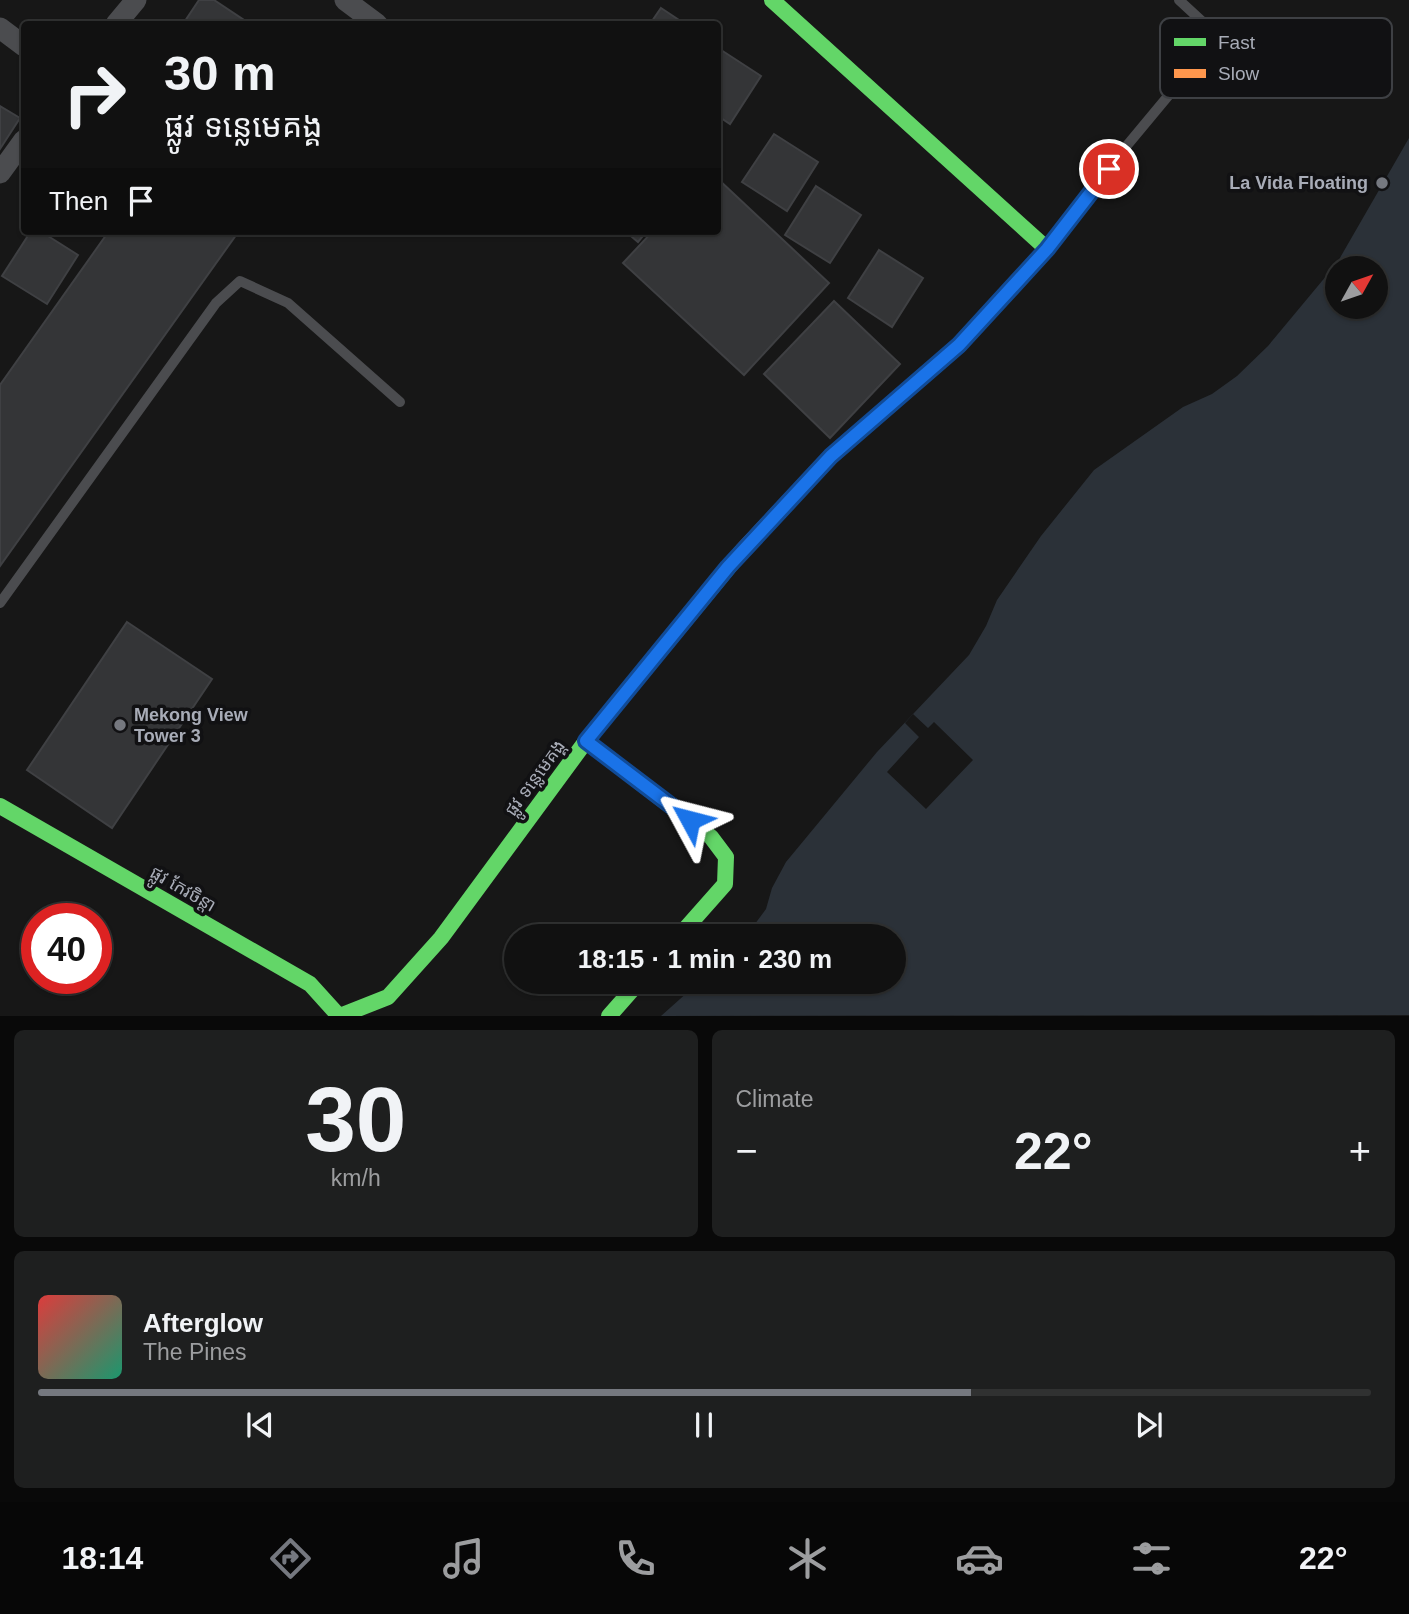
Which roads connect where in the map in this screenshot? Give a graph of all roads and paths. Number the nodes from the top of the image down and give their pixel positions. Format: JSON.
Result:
{"nodes":[{"id":1,"x":136,"y":0,"type":"edge"},
{"id":2,"x":345,"y":0,"type":"edge"},
{"id":3,"x":772,"y":0,"type":"edge"},
{"id":4,"x":1179,"y":0,"type":"edge"},
{"id":5,"x":1198,"y":18,"type":"edge"},
{"id":6,"x":118,"y":21,"type":"edge"},
{"id":7,"x":373,"y":21,"type":"edge"},
{"id":8,"x":0,"y":28,"type":"edge"},
{"id":9,"x":21,"y":44,"type":"edge"},
{"id":10,"x":1166,"y":98,"type":"edge"},
{"id":11,"x":21,"y":144,"type":"edge"},
{"id":12,"x":0,"y":173,"type":"edge"},
{"id":13,"x":1047,"y":249,"type":"junction"},
{"id":14,"x":400,"y":402,"type":"dead end"},
{"id":15,"x":0,"y":603,"type":"edge"},
{"id":16,"x":586,"y":741,"type":"junction"},
{"id":17,"x":0,"y":806,"type":"edge"},
{"id":18,"x":690,"y":924,"type":"edge"},
{"id":19,"x":628,"y":994,"type":"edge"},
{"id":20,"x":339,"y":1016,"type":"edge"},
{"id":21,"x":609,"y":1016,"type":"edge"}],
"edges":[{"from":1,"to":6,"type":"street"},
{"from":2,"to":7,"type":"street"},
{"from":3,"to":13,"type":"street"},
{"from":4,"to":5,"type":"lane","name":"ផ្លូវ ទន្លេមេគង្គ"},
{"from":8,"to":9,"type":"street"},
{"from":10,"to":13,"type":"lane","name":"ផ្លូវ ទន្លេមេគង្គ"},
{"from":11,"to":12,"type":"street"},
{"from":13,"to":16,"type":"street","name":"ផ្លូវ ទន្លេមេគង្គ"},
{"from":14,"to":15,"type":"lane"},
{"from":16,"to":18,"type":"street"},
{"from":16,"to":20,"type":"street","name":"ផ្លូវ ទន្លេមេគង្គ"},
{"from":17,"to":20,"type":"street","name":"ផ្លូវ កែវចិន្តា"},
{"from":19,"to":21,"type":"street"}]}
